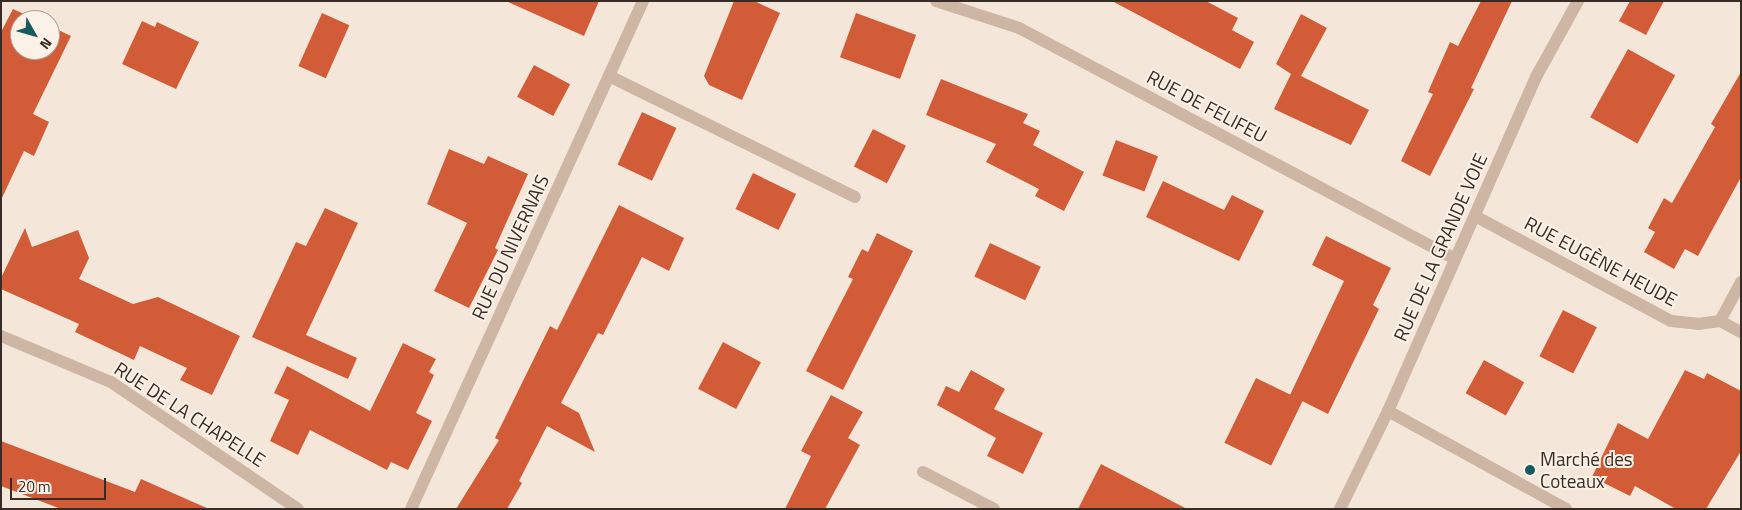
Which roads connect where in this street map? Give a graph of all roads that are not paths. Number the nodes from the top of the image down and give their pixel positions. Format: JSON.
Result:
{"nodes":[{"id":1,"x":643,"y":1,"type":"edge"},
{"id":2,"x":936,"y":1,"type":"edge"},
{"id":3,"x":1578,"y":1,"type":"edge"},
{"id":4,"x":609,"y":76,"type":"junction"},
{"id":5,"x":855,"y":197,"type":"dead end"},
{"id":6,"x":1475,"y":216,"type":"junction"},
{"id":7,"x":1454,"y":258,"type":"junction"},
{"id":8,"x":1741,"y":282,"type":"edge"},
{"id":9,"x":1720,"y":321,"type":"junction"},
{"id":10,"x":1741,"y":332,"type":"edge"},
{"id":11,"x":1,"y":336,"type":"edge"},
{"id":12,"x":1388,"y":411,"type":"junction"},
{"id":13,"x":923,"y":472,"type":"dead end"},
{"id":14,"x":298,"y":509,"type":"edge"},
{"id":15,"x":411,"y":509,"type":"edge"},
{"id":16,"x":994,"y":509,"type":"edge"},
{"id":17,"x":1340,"y":509,"type":"edge"},
{"id":18,"x":1566,"y":509,"type":"edge"}],
"edges":[{"from":1,"to":4,"type":"street","name":"RUE DU NIVERNAIS"},
{"from":2,"to":7,"type":"street","name":"RUE DE FELIFEU"},
{"from":3,"to":6,"type":"street","name":"RUE DE LA GRANDE VOIE"},
{"from":4,"to":5,"type":"street"},
{"from":4,"to":15,"type":"street","name":"RUE DU NIVERNAIS"},
{"from":6,"to":7,"type":"street","name":"RUE DE LA GRANDE VOIE"},
{"from":6,"to":9,"type":"street","name":"RUE EUGÈNE HEUDE"},
{"from":7,"to":12,"type":"street","name":"RUE DE LA GRANDE VOIE"},
{"from":8,"to":9,"type":"street"},
{"from":9,"to":10,"type":"street"},
{"from":11,"to":14,"type":"street","name":"RUE DE LA CHAPELLE"},
{"from":12,"to":17,"type":"street","name":"RUE DE LA GRANDE VOIE"},
{"from":12,"to":18,"type":"street"},
{"from":13,"to":16,"type":"street"}]}
